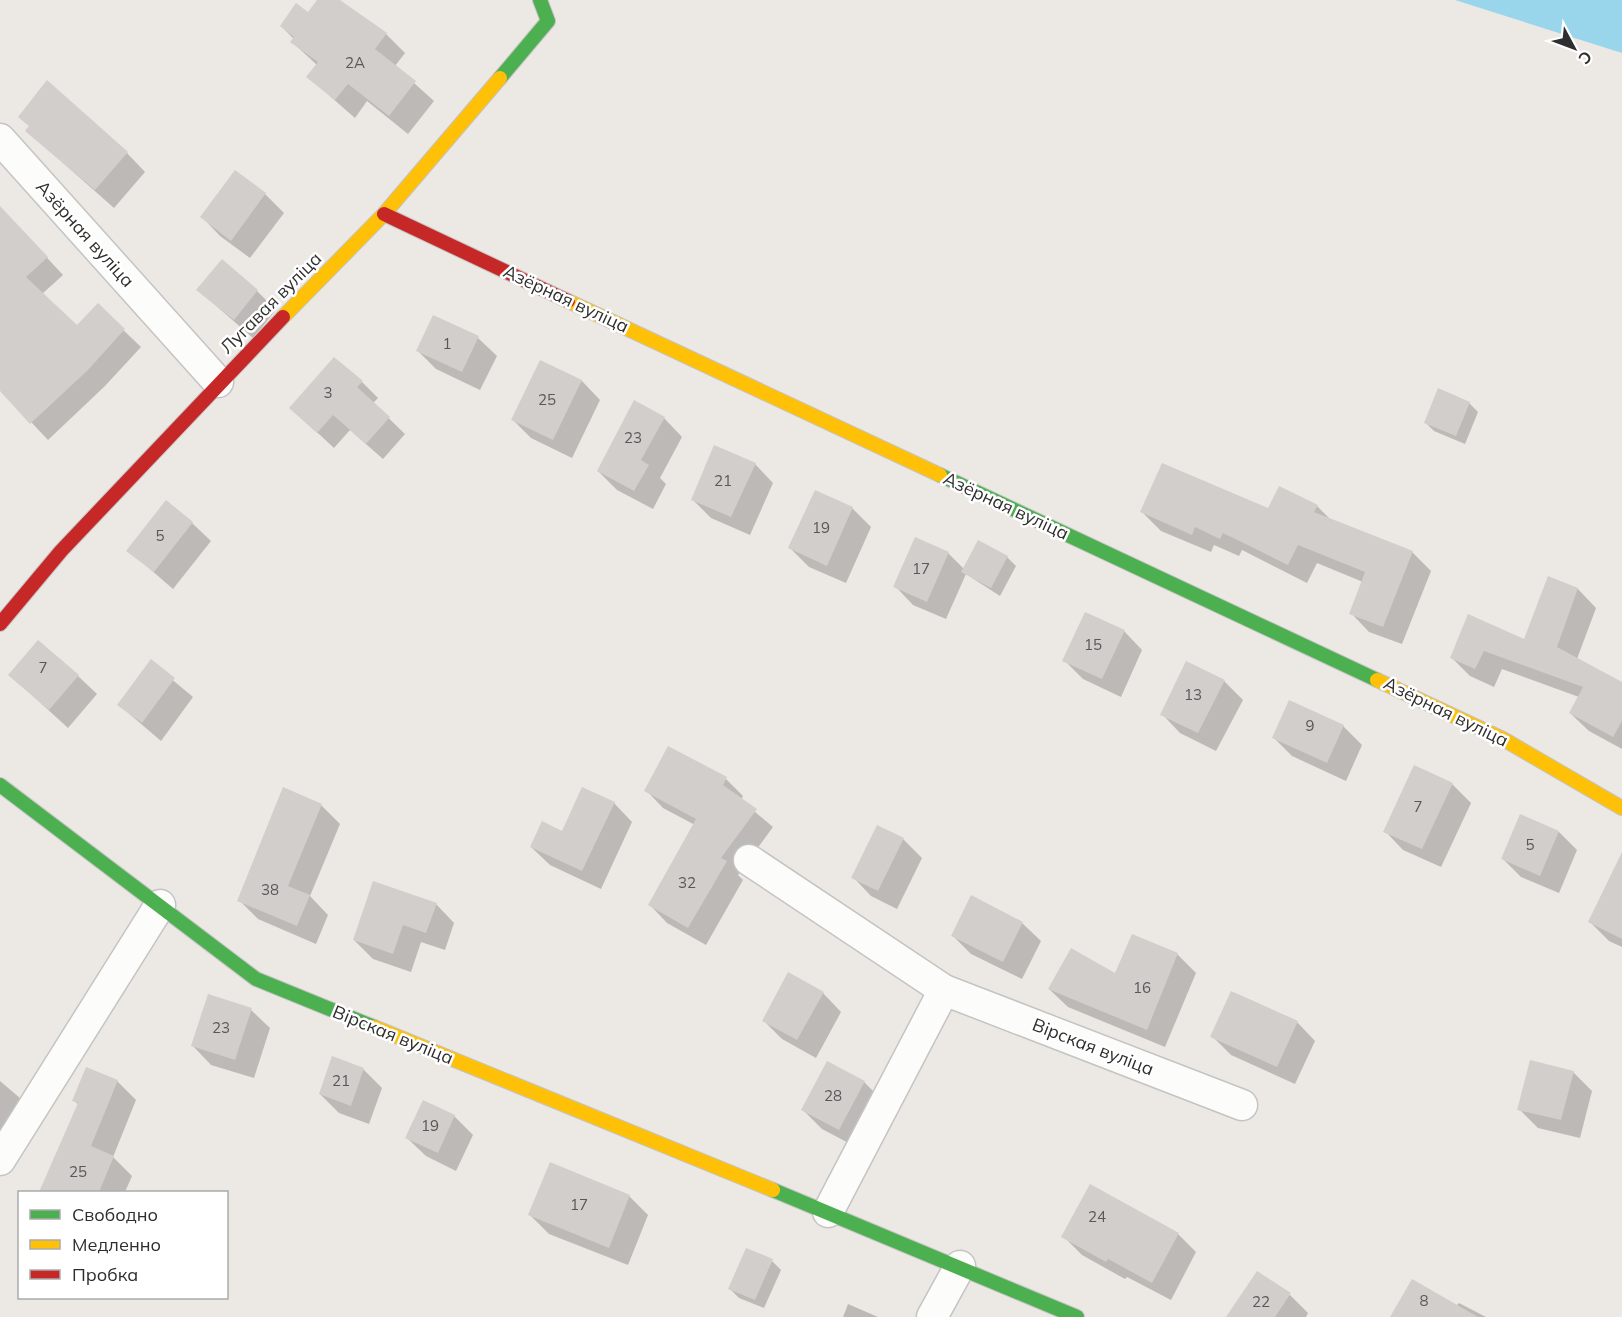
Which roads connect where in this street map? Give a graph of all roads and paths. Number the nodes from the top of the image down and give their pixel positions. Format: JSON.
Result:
{"nodes":[{"id":1,"x":540,"y":0,"type":"edge"},
{"id":2,"x":0,"y":140,"type":"edge"},
{"id":3,"x":384,"y":214,"type":"junction"},
{"id":4,"x":218,"y":382,"type":"junction"},
{"id":5,"x":0,"y":624,"type":"edge"},
{"id":6,"x":0,"y":785,"type":"edge"},
{"id":7,"x":1622,"y":808,"type":"edge"},
{"id":8,"x":749,"y":860,"type":"dead end"},
{"id":9,"x":160,"y":905,"type":"junction"},
{"id":10,"x":944,"y":990,"type":"junction"},
{"id":11,"x":1242,"y":1105,"type":"dead end"},
{"id":12,"x":0,"y":1160,"type":"edge"},
{"id":13,"x":828,"y":1212,"type":"junction"},
{"id":14,"x":960,"y":1266,"type":"junction"},
{"id":15,"x":932,"y":1317,"type":"edge"},
{"id":16,"x":1077,"y":1317,"type":"edge"}],
"edges":[{"from":1,"to":3,"type":"street","name":"Лугавая вуліца"},
{"from":2,"to":4,"type":"street","name":"Азёрная вуліца"},
{"from":3,"to":4,"type":"street","name":"Лугавая вуліца"},
{"from":3,"to":7,"type":"street","name":"Азёрная вуліца"},
{"from":4,"to":5,"type":"street","name":"Лугавая вуліца"},
{"from":6,"to":9,"type":"street","name":"Вірская вуліца"},
{"from":8,"to":10,"type":"street","name":"Вірская вуліца"},
{"from":9,"to":12,"type":"street"},
{"from":9,"to":13,"type":"street","name":"Вірская вуліца"},
{"from":10,"to":11,"type":"street","name":"Вірская вуліца"},
{"from":10,"to":13,"type":"street"},
{"from":13,"to":14,"type":"street","name":"Вірская вуліца"},
{"from":14,"to":15,"type":"street"},
{"from":14,"to":16,"type":"street","name":"Вірская вуліца"}]}
